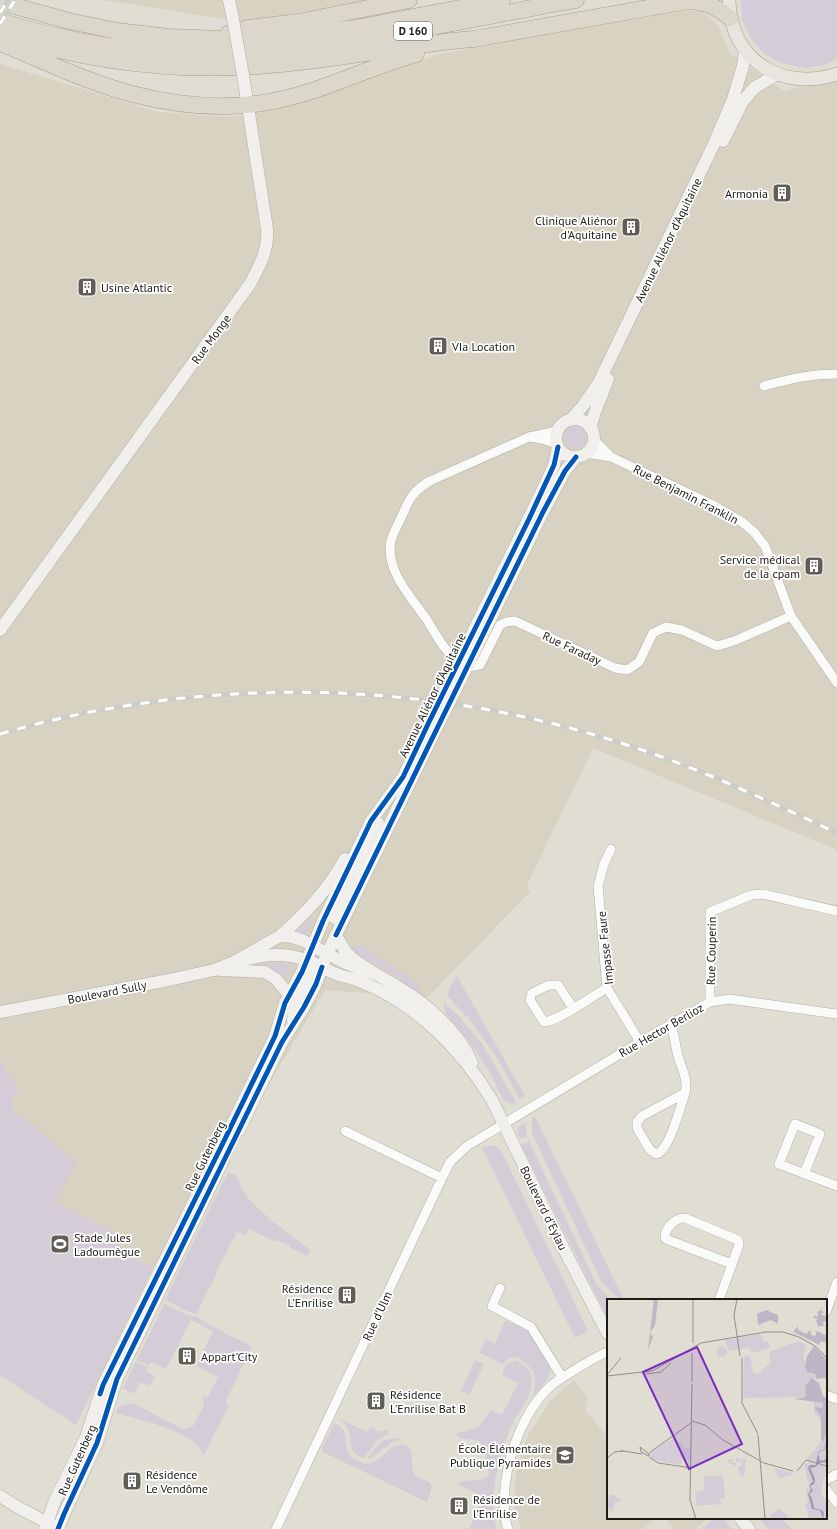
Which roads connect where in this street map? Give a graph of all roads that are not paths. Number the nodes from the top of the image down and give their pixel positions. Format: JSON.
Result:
{"nodes":[{"id":1,"x":229,"y":0,"type":"edge"},
{"id":2,"x":409,"y":0,"type":"edge"},
{"id":3,"x":502,"y":0,"type":"edge"},
{"id":4,"x":572,"y":0,"type":"edge"},
{"id":5,"x":576,"y":0,"type":"edge"},
{"id":6,"x":729,"y":0,"type":"edge"},
{"id":7,"x":0,"y":2,"type":"edge"},
{"id":8,"x":730,"y":18,"type":"junction"},
{"id":9,"x":0,"y":21,"type":"edge"},
{"id":10,"x":0,"y":34,"type":"edge"},
{"id":11,"x":211,"y":38,"type":"junction"},
{"id":12,"x":474,"y":39,"type":"junction"},
{"id":13,"x":0,"y":44,"type":"edge"},
{"id":14,"x":745,"y":50,"type":"junction"},
{"id":15,"x":777,"y":74,"type":"junction"},
{"id":16,"x":837,"y":74,"type":"edge"},
{"id":17,"x":248,"y":106,"type":"junction"},
{"id":18,"x":837,"y":374,"type":"edge"},
{"id":19,"x":764,"y":386,"type":"dead end"},
{"id":20,"x":570,"y":420,"type":"junction"},
{"id":21,"x":557,"y":431,"type":"junction"},
{"id":22,"x":592,"y":434,"type":"junction"},
{"id":23,"x":529,"y":437,"type":"junction"},
{"id":24,"x":558,"y":446,"type":"junction"},
{"id":25,"x":581,"y":455,"type":"junction"},
{"id":26,"x":611,"y":457,"type":"junction"},
{"id":27,"x":791,"y":616,"type":"junction"},
{"id":28,"x":0,"y":630,"type":"edge"},
{"id":29,"x":463,"y":664,"type":"junction"},
{"id":30,"x":454,"y":681,"type":"junction"},
{"id":31,"x":837,"y":683,"type":"edge"},
{"id":32,"x":389,"y":796,"type":"junction"},
{"id":33,"x":371,"y":821,"type":"junction"},
{"id":34,"x":611,"y":849,"type":"dead end"},
{"id":35,"x":837,"y":911,"type":"edge"},
{"id":36,"x":336,"y":935,"type":"junction"},
{"id":37,"x":280,"y":936,"type":"junction"},
{"id":38,"x":320,"y":950,"type":"junction"},
{"id":39,"x":234,"y":962,"type":"junction"},
{"id":40,"x":314,"y":964,"type":"junction"},
{"id":41,"x":214,"y":970,"type":"junction"},
{"id":42,"x":379,"y":976,"type":"junction"},
{"id":43,"x":607,"y":988,"type":"junction"},
{"id":44,"x":289,"y":995,"type":"junction"},
{"id":45,"x":710,"y":1002,"type":"junction"},
{"id":46,"x":573,"y":1008,"type":"junction"},
{"id":47,"x":0,"y":1012,"type":"edge"},
{"id":48,"x":837,"y":1014,"type":"edge"},
{"id":49,"x":671,"y":1024,"type":"junction"},
{"id":50,"x":640,"y":1042,"type":"junction"},
{"id":51,"x":480,"y":1082,"type":"junction"},
{"id":52,"x":685,"y":1093,"type":"junction"},
{"id":53,"x":503,"y":1124,"type":"junction"},
{"id":54,"x":344,"y":1131,"type":"dead end"},
{"id":55,"x":804,"y":1174,"type":"junction"},
{"id":56,"x":442,"y":1178,"type":"junction"},
{"id":57,"x":837,"y":1186,"type":"edge"},
{"id":58,"x":732,"y":1264,"type":"junction"},
{"id":59,"x":837,"y":1282,"type":"edge"},
{"id":60,"x":500,"y":1288,"type":"dead end"},
{"id":61,"x":718,"y":1299,"type":"edge"},
{"id":62,"x":827,"y":1309,"type":"edge"},
{"id":63,"x":607,"y":1332,"type":"edge"},
{"id":64,"x":607,"y":1352,"type":"edge"},
{"id":65,"x":562,"y":1377,"type":"junction"},
{"id":66,"x":827,"y":1395,"type":"edge"},
{"id":67,"x":837,"y":1399,"type":"edge"},
{"id":68,"x":837,"y":1474,"type":"edge"},
{"id":69,"x":827,"y":1479,"type":"edge"},
{"id":70,"x":827,"y":1490,"type":"edge"},
{"id":71,"x":0,"y":1496,"type":"edge"},
{"id":72,"x":837,"y":1503,"type":"edge"},
{"id":73,"x":741,"y":1519,"type":"edge"},
{"id":74,"x":46,"y":1526,"type":"edge"},
{"id":75,"x":59,"y":1529,"type":"edge"},
{"id":76,"x":276,"y":1529,"type":"edge"},
{"id":77,"x":508,"y":1529,"type":"edge"},
{"id":78,"x":749,"y":1529,"type":"edge"}],
"edges":[{"from":1,"to":17,"type":"main road","name":"Rue Monge","bridge":true},
{"from":2,"to":11,"type":"highway"},
{"from":3,"to":11,"type":"highway","number":"D 160"},
{"from":4,"to":5,"type":"highway","number":"D 160"},
{"from":4,"to":9,"type":"highway","number":"D 160"},
{"from":6,"to":8,"type":"main road"},
{"from":7,"to":11,"type":"highway","number":"D 160"},
{"from":8,"to":12,"type":"highway"},
{"from":8,"to":14,"type":"main road"},
{"from":10,"to":12,"type":"highway"},
{"from":12,"to":17,"type":"highway"},
{"from":13,"to":17,"type":"highway"},
{"from":14,"to":15,"type":"main road"},
{"from":14,"to":20,"type":"main road","name":"Avenue Aliénor d'Aquitaine"},
{"from":15,"to":16,"type":"main road"},
{"from":15,"to":22,"type":"main road","name":"Avenue Aliénor d'Aquitaine"},
{"from":17,"to":28,"type":"main road","name":"Rue Monge"},
{"from":18,"to":19,"type":"street"},
{"from":20,"to":21,"type":"main road"},
{"from":20,"to":22,"type":"main road"},
{"from":21,"to":23,"type":"street"},
{"from":21,"to":24,"type":"main road"},
{"from":22,"to":25,"type":"main road"},
{"from":22,"to":26,"type":"street","name":"Rue Benjamin Franklin"},
{"from":23,"to":24,"type":"street"},
{"from":23,"to":29,"type":"street"},
{"from":24,"to":25,"type":"main road"},
{"from":24,"to":29,"type":"main road","name":"Avenue Aliénor d'Aquitaine"},
{"from":25,"to":26,"type":"street","name":"Rue Benjamin Franklin"},
{"from":25,"to":29,"type":"main road","name":"Avenue Aliénor d'Aquitaine"},
{"from":26,"to":27,"type":"street","name":"Rue Benjamin Franklin"},
{"from":27,"to":29,"type":"street","name":"Rue Faraday"},
{"from":27,"to":31,"type":"street","name":"Rue Benjamin Franklin"},
{"from":29,"to":30,"type":"main road","name":"Avenue Aliénor d'Aquitaine"},
{"from":30,"to":32,"type":"main road","name":"Avenue Aliénor d'Aquitaine","bridge":true},
{"from":30,"to":36,"type":"main road","name":"Avenue Aliénor d'Aquitaine","bridge":true},
{"from":32,"to":33,"type":"main road","name":"Avenue Aliénor d'Aquitaine"},
{"from":32,"to":38,"type":"main road","name":"Avenue Aliénor d'Aquitaine"},
{"from":33,"to":37,"type":"main road","name":"Avenue Aliénor d'Aquitaine"},
{"from":33,"to":38,"type":"main road","name":"Avenue Aliénor d'Aquitaine"},
{"from":34,"to":43,"type":"street","name":"Impasse Faure"},
{"from":35,"to":45,"type":"street","name":"Rue Couperin"},
{"from":36,"to":38,"type":"main road","name":"Avenue Aliénor d'Aquitaine"},
{"from":36,"to":42,"type":"main road","name":"Boulevard d'Eylau"},
{"from":37,"to":38,"type":"main road"},
{"from":37,"to":39,"type":"main road","name":"Boulevard Sully"},
{"from":38,"to":40,"type":"main road","name":"Rue Gutenberg"},
{"from":38,"to":40,"type":"main road","name":"Rue Gutenberg"},
{"from":38,"to":42,"type":"main road","name":"Boulevard d'Eylau"},
{"from":39,"to":40,"type":"main road","name":"Boulevard Sully"},
{"from":39,"to":41,"type":"main road","name":"Boulevard Sully"},
{"from":40,"to":44,"type":"main road","name":"Rue Gutenberg"},
{"from":40,"to":51,"type":"main road","name":"Boulevard d'Eylau"},
{"from":40,"to":75,"type":"main road","name":"Rue Gutenberg"},
{"from":41,"to":44,"type":"main road","name":"Boulevard Sully"},
{"from":41,"to":47,"type":"main road","name":"Boulevard Sully"},
{"from":42,"to":51,"type":"main road","name":"Boulevard d'Eylau"},
{"from":43,"to":46,"type":"street"},
{"from":43,"to":50,"type":"street","name":"Impasse Faure"},
{"from":44,"to":74,"type":"main road","name":"Rue Gutenberg"},
{"from":45,"to":48,"type":"street","name":"Rue Hector Berlioz"},
{"from":45,"to":49,"type":"street","name":"Rue Hector Berlioz"},
{"from":46,"to":46,"type":"street"},
{"from":49,"to":50,"type":"street","name":"Rue Hector Berlioz"},
{"from":49,"to":52,"type":"street"},
{"from":50,"to":53,"type":"street","name":"Rue Hector Berlioz"},
{"from":51,"to":53,"type":"main road","name":"Boulevard d'Eylau"},
{"from":52,"to":52,"type":"street"},
{"from":53,"to":56,"type":"street","name":"Rue d'Ulm"},
{"from":53,"to":63,"type":"main road","name":"Boulevard d'Eylau"},
{"from":54,"to":56,"type":"street"},
{"from":55,"to":55,"type":"street"},
{"from":55,"to":57,"type":"street"},
{"from":56,"to":76,"type":"street","name":"Rue d'Ulm"},
{"from":58,"to":58,"type":"street"},
{"from":58,"to":61,"type":"street"},
{"from":59,"to":62,"type":"street"},
{"from":60,"to":65,"type":"street"},
{"from":64,"to":65,"type":"street"},
{"from":65,"to":77,"type":"street"},
{"from":66,"to":67,"type":"street"},
{"from":68,"to":69,"type":"street"},
{"from":70,"to":72,"type":"street"},
{"from":71,"to":74,"type":"main road"},
{"from":73,"to":78,"type":"main road"},
{"from":74,"to":75,"type":"main road"}]}
